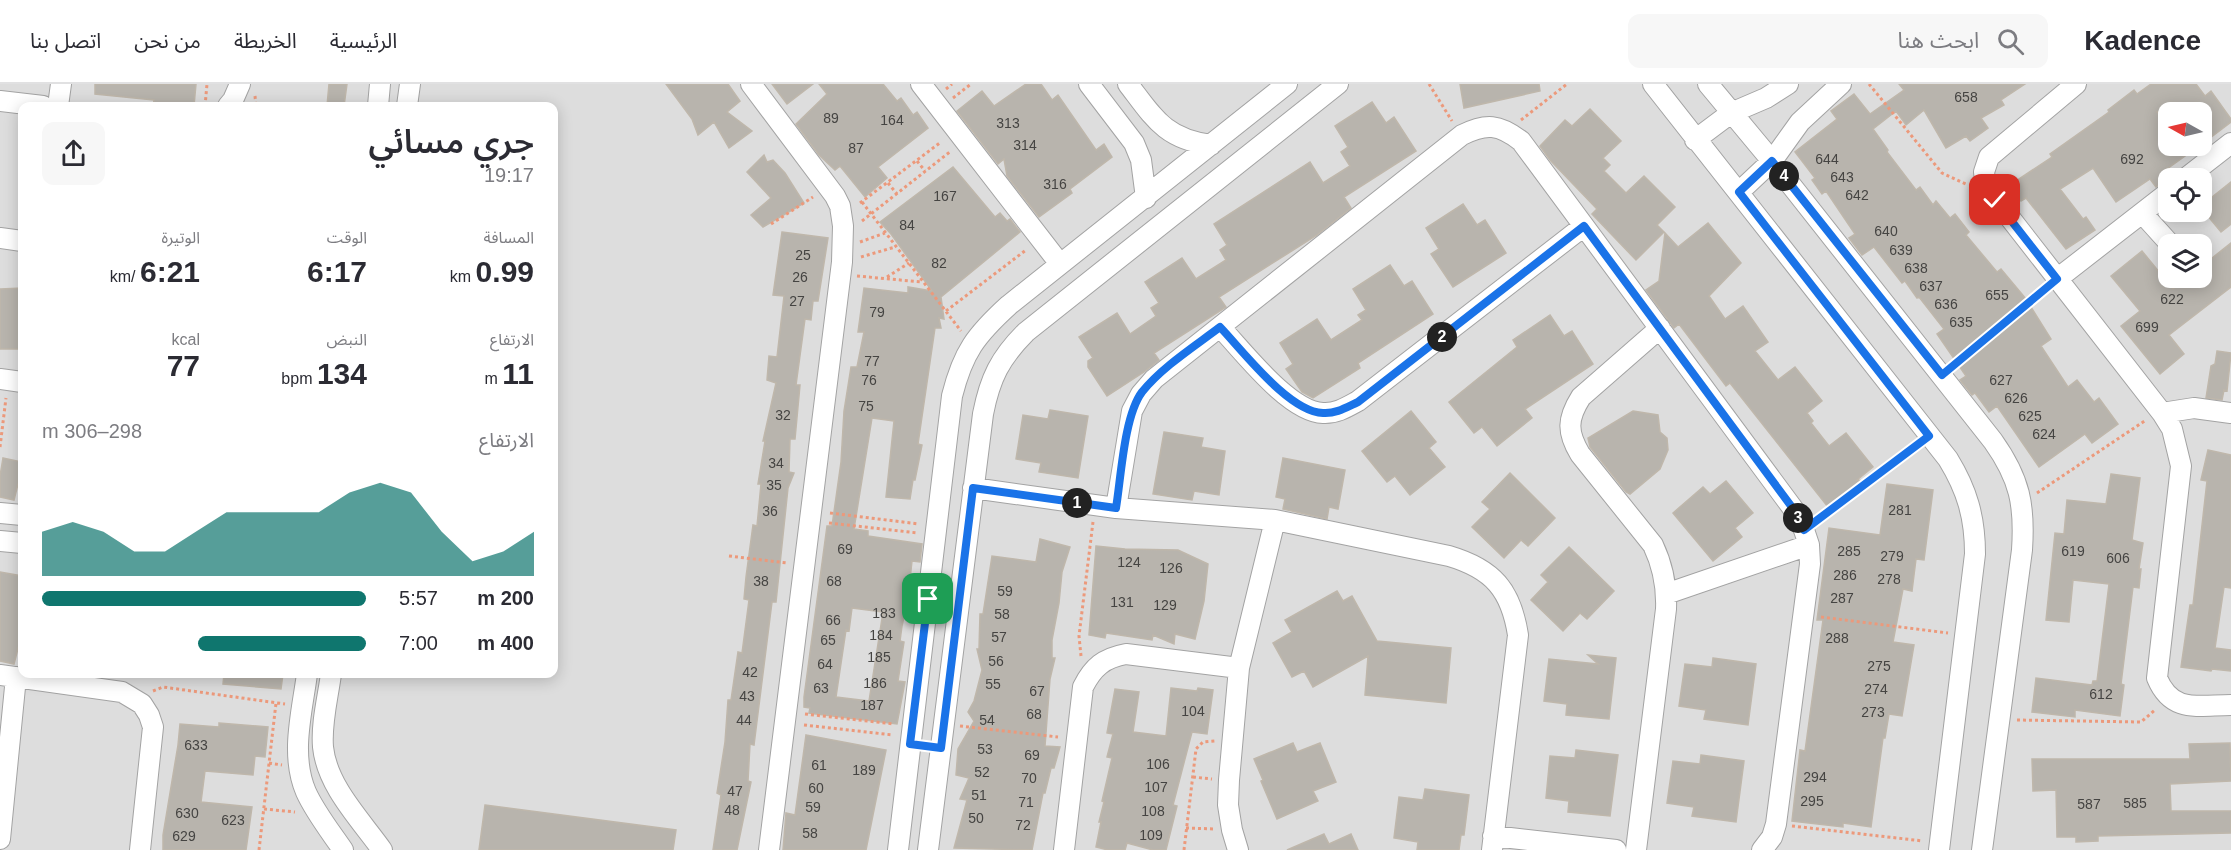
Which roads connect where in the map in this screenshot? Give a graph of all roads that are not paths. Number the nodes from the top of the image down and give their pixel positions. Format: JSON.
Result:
{"nodes":[{"id":1,"x":61,"y":84,"type":"edge"},
{"id":2,"x":240,"y":84,"type":"edge"},
{"id":3,"x":380,"y":84,"type":"edge"},
{"id":4,"x":410,"y":84,"type":"edge"},
{"id":5,"x":751,"y":84,"type":"edge"},
{"id":6,"x":921,"y":84,"type":"edge"},
{"id":7,"x":1089,"y":84,"type":"edge"},
{"id":8,"x":1128,"y":84,"type":"edge"},
{"id":9,"x":1287,"y":84,"type":"edge"},
{"id":10,"x":1653,"y":84,"type":"edge"},
{"id":11,"x":1708,"y":84,"type":"edge"},
{"id":12,"x":1788,"y":84,"type":"edge"},
{"id":13,"x":1841,"y":84,"type":"edge"},
{"id":14,"x":2076,"y":84,"type":"edge"},
{"id":15,"x":1326,"y":88,"type":"edge"},
{"id":16,"x":0,"y":101,"type":"edge"},
{"id":17,"x":59,"y":102,"type":"edge"},
{"id":18,"x":232,"y":102,"type":"edge"},
{"id":19,"x":378,"y":102,"type":"edge"},
{"id":20,"x":408,"y":102,"type":"edge"},
{"id":21,"x":18,"y":103,"type":"edge"},
{"id":22,"x":1731,"y":113,"type":"junction"},
{"id":23,"x":1695,"y":140,"type":"junction"},
{"id":24,"x":2231,"y":143,"type":"edge"},
{"id":25,"x":1211,"y":145,"type":"junction"},
{"id":26,"x":1772,"y":161,"type":"junction"},
{"id":27,"x":2199,"y":168,"type":"edge"},
{"id":28,"x":1739,"y":192,"type":"junction"},
{"id":29,"x":1146,"y":198,"type":"junction"},
{"id":30,"x":2158,"y":201,"type":"edge"},
{"id":31,"x":2142,"y":213,"type":"junction"},
{"id":32,"x":1584,"y":226,"type":"junction"},
{"id":33,"x":2161,"y":234,"type":"edge"},
{"id":34,"x":0,"y":238,"type":"edge"},
{"id":35,"x":18,"y":240,"type":"edge"},
{"id":36,"x":1060,"y":264,"type":"junction"},
{"id":37,"x":2057,"y":279,"type":"junction"},
{"id":38,"x":1220,"y":327,"type":"junction"},
{"id":39,"x":1660,"y":328,"type":"junction"},
{"id":40,"x":2162,"y":413,"type":"junction"},
{"id":41,"x":2231,"y":413,"type":"edge"},
{"id":42,"x":973,"y":488,"type":"junction"},
{"id":43,"x":1116,"y":508,"type":"junction"},
{"id":44,"x":0,"y":513,"type":"edge"},
{"id":45,"x":18,"y":515,"type":"edge"},
{"id":46,"x":1275,"y":520,"type":"junction"},
{"id":47,"x":1807,"y":537,"type":"junction"},
{"id":48,"x":0,"y":541,"type":"edge"},
{"id":49,"x":18,"y":543,"type":"edge"},
{"id":50,"x":1666,"y":594,"type":"junction"},
{"id":51,"x":1239,"y":668,"type":"junction"},
{"id":52,"x":8,"y":676,"type":"edge"},
{"id":53,"x":22,"y":678,"type":"edge"},
{"id":54,"x":306,"y":678,"type":"edge"},
{"id":55,"x":330,"y":678,"type":"edge"},
{"id":56,"x":2231,"y":705,"type":"edge"},
{"id":57,"x":911,"y":736,"type":"junction"},
{"id":58,"x":941,"y":748,"type":"junction"},
{"id":59,"x":0,"y":839,"type":"edge"},
{"id":60,"x":1492,"y":843,"type":"edge"},
{"id":61,"x":1939,"y":847,"type":"edge"},
{"id":62,"x":140,"y":850,"type":"edge"},
{"id":63,"x":343,"y":850,"type":"edge"},
{"id":64,"x":382,"y":850,"type":"edge"},
{"id":65,"x":768,"y":850,"type":"edge"},
{"id":66,"x":898,"y":850,"type":"edge"},
{"id":67,"x":928,"y":850,"type":"edge"},
{"id":68,"x":1064,"y":850,"type":"edge"},
{"id":69,"x":1238,"y":850,"type":"edge"},
{"id":70,"x":1616,"y":850,"type":"edge"},
{"id":71,"x":1636,"y":850,"type":"edge"},
{"id":72,"x":1762,"y":850,"type":"edge"},
{"id":73,"x":1982,"y":850,"type":"edge"}],
"edges":[{"from":1,"to":17,"type":"street"},
{"from":2,"to":18,"type":"street"},
{"from":3,"to":19,"type":"street"},
{"from":4,"to":20,"type":"street"},
{"from":5,"to":65,"type":"street"},
{"from":6,"to":36,"type":"street"},
{"from":7,"to":29,"type":"street"},
{"from":8,"to":25,"type":"street"},
{"from":9,"to":25,"type":"street"},
{"from":10,"to":23,"type":"street"},
{"from":11,"to":22,"type":"street"},
{"from":12,"to":22,"type":"street"},
{"from":13,"to":26,"type":"street"},
{"from":14,"to":37,"type":"street"},
{"from":15,"to":42,"type":"street"},
{"from":16,"to":21,"type":"street"},
{"from":22,"to":23,"type":"street"},
{"from":22,"to":26,"type":"street"},
{"from":23,"to":28,"type":"street"},
{"from":24,"to":27,"type":"street"},
{"from":25,"to":29,"type":"street"},
{"from":26,"to":28,"type":"street"},
{"from":26,"to":73,"type":"street"},
{"from":28,"to":61,"type":"street"},
{"from":29,"to":36,"type":"street"},
{"from":30,"to":31,"type":"street"},
{"from":31,"to":33,"type":"street"},
{"from":31,"to":37,"type":"street"},
{"from":32,"to":38,"type":"street"},
{"from":32,"to":38,"type":"street"},
{"from":32,"to":39,"type":"street"},
{"from":34,"to":35,"type":"street"},
{"from":36,"to":57,"type":"street"},
{"from":37,"to":40,"type":"street"},
{"from":38,"to":43,"type":"street"},
{"from":39,"to":47,"type":"street"},
{"from":39,"to":50,"type":"street"},
{"from":40,"to":41,"type":"street"},
{"from":40,"to":56,"type":"street"},
{"from":42,"to":43,"type":"street"},
{"from":42,"to":58,"type":"street"},
{"from":43,"to":46,"type":"street"},
{"from":44,"to":45,"type":"street"},
{"from":46,"to":51,"type":"street"},
{"from":46,"to":60,"type":"street"},
{"from":47,"to":50,"type":"street"},
{"from":47,"to":72,"type":"street"},
{"from":48,"to":49,"type":"street"},
{"from":50,"to":71,"type":"street"},
{"from":51,"to":68,"type":"street"},
{"from":51,"to":69,"type":"street"},
{"from":52,"to":59,"type":"street"},
{"from":53,"to":62,"type":"street"},
{"from":54,"to":63,"type":"street"},
{"from":55,"to":64,"type":"street"},
{"from":57,"to":58,"type":"street"},
{"from":57,"to":66,"type":"street"},
{"from":58,"to":67,"type":"street"},
{"from":60,"to":70,"type":"street"}]}
